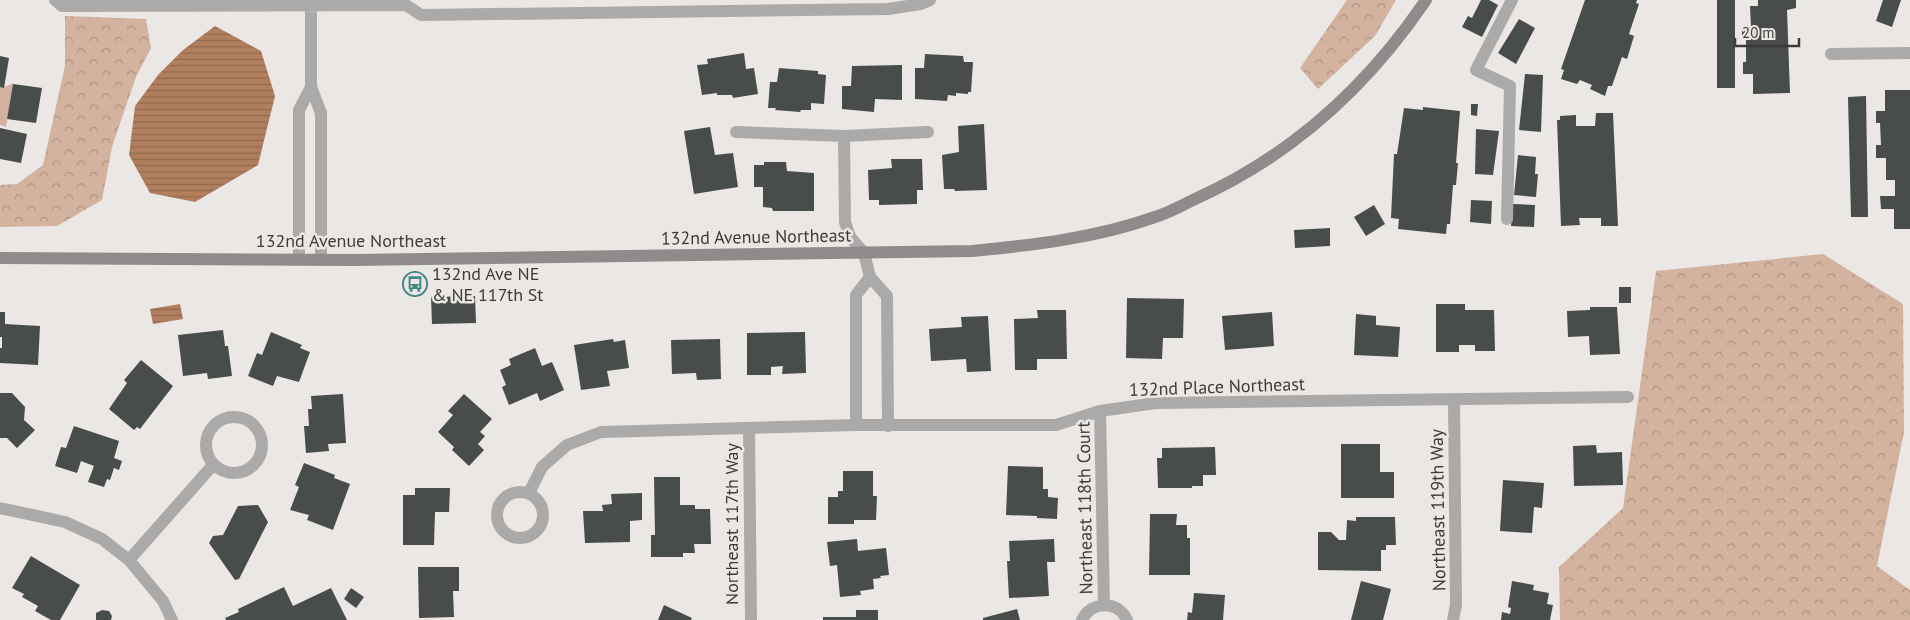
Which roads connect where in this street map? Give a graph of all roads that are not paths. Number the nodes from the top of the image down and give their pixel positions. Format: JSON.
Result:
{"nodes":[{"id":1,"x":55,"y":0,"type":"edge"},
{"id":2,"x":930,"y":0,"type":"edge"},
{"id":3,"x":1426,"y":0,"type":"edge"},
{"id":4,"x":1512,"y":0,"type":"edge"},
{"id":5,"x":409,"y":2,"type":"edge"},
{"id":6,"x":311,"y":3,"type":"edge"},
{"id":7,"x":1910,"y":53,"type":"edge"},
{"id":8,"x":1831,"y":54,"type":"dead end"},
{"id":9,"x":311,"y":87,"type":"junction"},
{"id":10,"x":736,"y":132,"type":"dead end"},
{"id":11,"x":928,"y":132,"type":"dead end"},
{"id":12,"x":844,"y":136,"type":"junction"},
{"id":13,"x":1507,"y":219,"type":"dead end"},
{"id":14,"x":864,"y":253,"type":"junction"},
{"id":15,"x":0,"y":258,"type":"edge"},
{"id":16,"x":299,"y":260,"type":"junction"},
{"id":17,"x":321,"y":260,"type":"junction"},
{"id":18,"x":870,"y":277,"type":"junction"},
{"id":19,"x":1628,"y":397,"type":"dead end"},
{"id":20,"x":1454,"y":400,"type":"junction"},
{"id":21,"x":1100,"y":411,"type":"junction"},
{"id":22,"x":856,"y":425,"type":"junction"},
{"id":23,"x":888,"y":426,"type":"junction"},
{"id":24,"x":749,"y":429,"type":"junction"},
{"id":25,"x":213,"y":465,"type":"junction"},
{"id":26,"x":529,"y":494,"type":"dead end"},
{"id":27,"x":0,"y":508,"type":"edge"},
{"id":28,"x":129,"y":560,"type":"junction"},
{"id":29,"x":1104,"y":605,"type":"junction"},
{"id":30,"x":172,"y":620,"type":"edge"},
{"id":31,"x":751,"y":620,"type":"edge"},
{"id":32,"x":1082,"y":620,"type":"edge"},
{"id":33,"x":1126,"y":620,"type":"edge"},
{"id":34,"x":1453,"y":620,"type":"edge"}],
"edges":[{"from":1,"to":6,"type":"street"},
{"from":2,"to":5,"type":"street"},
{"from":3,"to":14,"type":"street","name":"132nd Avenue Northeast"},
{"from":4,"to":13,"type":"street"},
{"from":5,"to":6,"type":"street"},
{"from":6,"to":9,"type":"street"},
{"from":7,"to":8,"type":"street"},
{"from":9,"to":16,"type":"street"},
{"from":9,"to":17,"type":"street"},
{"from":10,"to":12,"type":"street"},
{"from":11,"to":12,"type":"street"},
{"from":12,"to":14,"type":"street"},
{"from":14,"to":17,"type":"street","name":"132nd Avenue Northeast"},
{"from":14,"to":18,"type":"street"},
{"from":15,"to":16,"type":"street","name":"132nd Avenue Northeast"},
{"from":16,"to":17,"type":"street","name":"132nd Avenue Northeast"},
{"from":18,"to":22,"type":"street"},
{"from":18,"to":23,"type":"street"},
{"from":19,"to":20,"type":"street","name":"132nd Place Northeast"},
{"from":20,"to":21,"type":"street","name":"132nd Place Northeast"},
{"from":20,"to":34,"type":"street","name":"Northeast 119th Way"},
{"from":21,"to":23,"type":"street","name":"132nd Place Northeast"},
{"from":21,"to":29,"type":"street","name":"Northeast 118th Court"},
{"from":22,"to":23,"type":"street","name":"132nd Place Northeast"},
{"from":22,"to":24,"type":"street","name":"132nd Place Northeast"},
{"from":24,"to":26,"type":"street","name":"132nd Place Northeast"},
{"from":24,"to":31,"type":"street","name":"Northeast 117th Way"},
{"from":25,"to":25,"type":"street"},
{"from":25,"to":28,"type":"street"},
{"from":27,"to":28,"type":"street"},
{"from":28,"to":30,"type":"street"},
{"from":29,"to":32,"type":"street","name":"Northeast 118th Court"},
{"from":29,"to":33,"type":"street","name":"Northeast 118th Court"}]}
